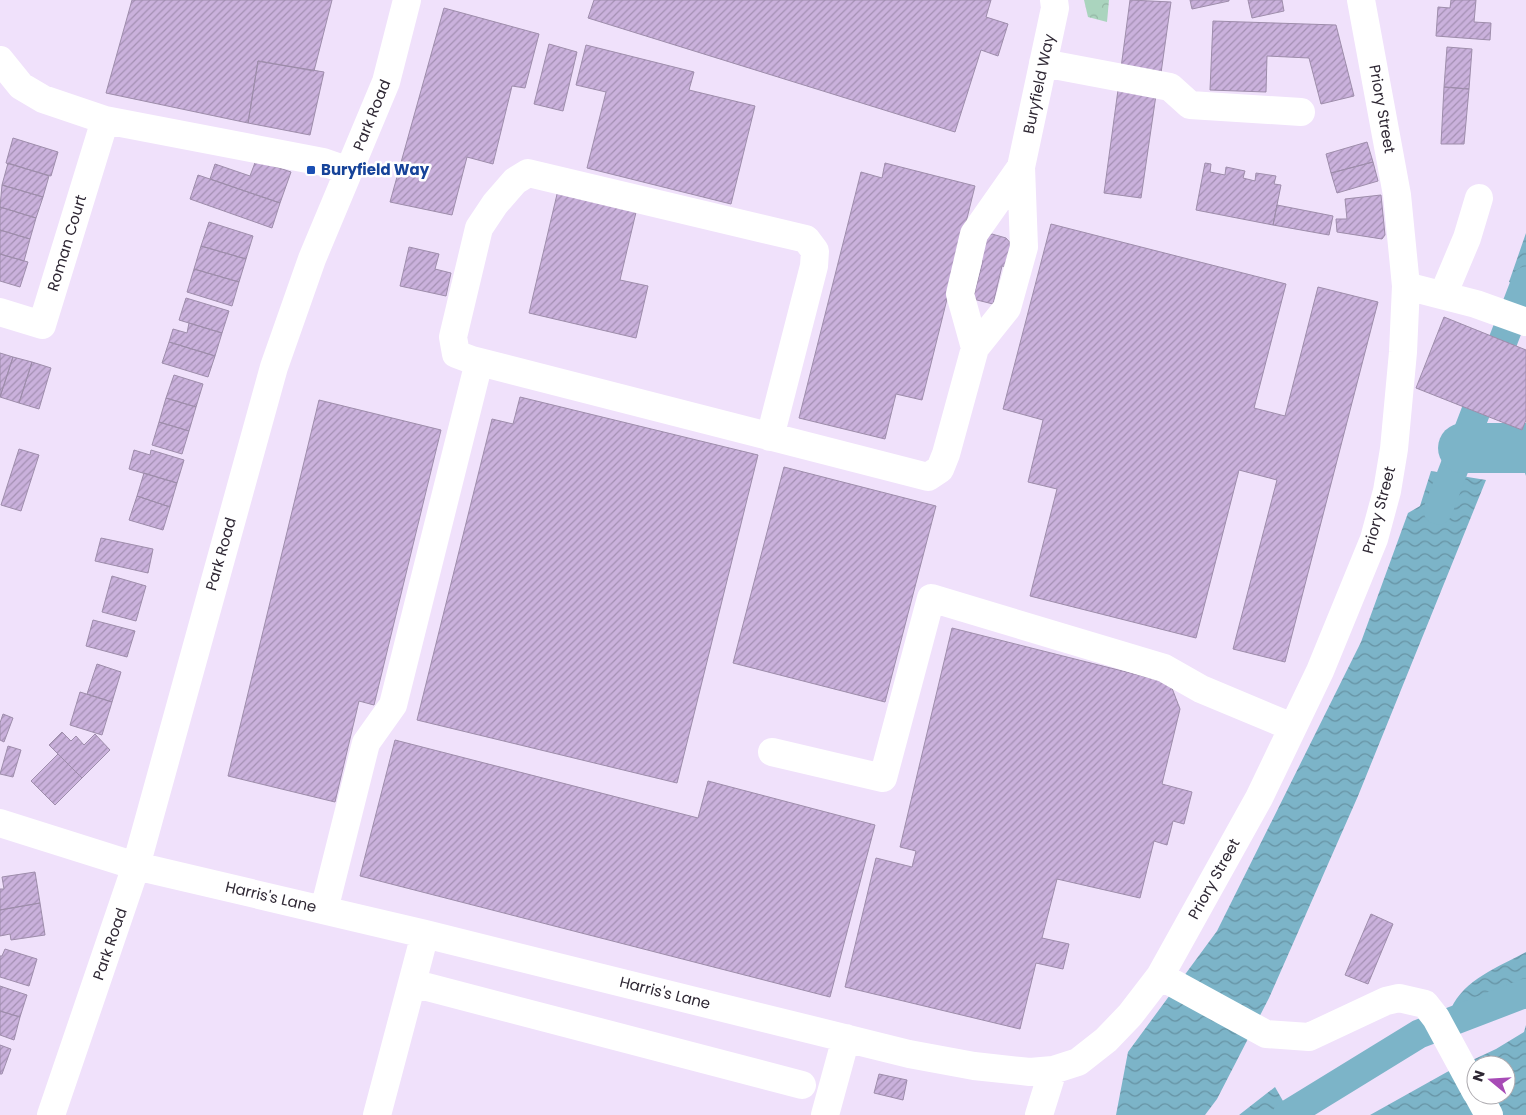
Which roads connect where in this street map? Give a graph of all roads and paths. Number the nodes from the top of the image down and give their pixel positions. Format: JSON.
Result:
{"nodes":[{"id":1,"x":407,"y":0,"type":"edge"},
{"id":2,"x":1054,"y":0,"type":"edge"},
{"id":3,"x":1361,"y":0,"type":"edge"},
{"id":4,"x":0,"y":60,"type":"edge"},
{"id":5,"x":1043,"y":63,"type":"junction"},
{"id":6,"x":1301,"y":112,"type":"dead end"},
{"id":7,"x":105,"y":120,"type":"junction"},
{"id":8,"x":1021,"y":167,"type":"junction"},
{"id":9,"x":349,"y":171,"type":"junction"},
{"id":10,"x":1479,"y":198,"type":"dead end"},
{"id":11,"x":1406,"y":286,"type":"junction"},
{"id":12,"x":1444,"y":295,"type":"junction"},
{"id":13,"x":0,"y":312,"type":"edge"},
{"id":14,"x":1526,"y":322,"type":"edge"},
{"id":15,"x":975,"y":348,"type":"junction"},
{"id":16,"x":479,"y":362,"type":"junction"},
{"id":17,"x":770,"y":437,"type":"junction"},
{"id":18,"x":1292,"y":727,"type":"junction"},
{"id":19,"x":772,"y":752,"type":"dead end"},
{"id":20,"x":0,"y":823,"type":"edge"},
{"id":21,"x":136,"y":866,"type":"junction"},
{"id":22,"x":324,"y":910,"type":"junction"},
{"id":23,"x":425,"y":934,"type":"junction"},
{"id":24,"x":1160,"y":976,"type":"junction"},
{"id":25,"x":412,"y":983,"type":"junction"},
{"id":26,"x":846,"y":1038,"type":"junction"},
{"id":27,"x":1053,"y":1070,"type":"junction"},
{"id":28,"x":1466,"y":1073,"type":"edge"},
{"id":29,"x":802,"y":1085,"type":"dead end"},
{"id":30,"x":51,"y":1115,"type":"edge"},
{"id":31,"x":377,"y":1115,"type":"edge"},
{"id":32,"x":825,"y":1115,"type":"edge"},
{"id":33,"x":1039,"y":1115,"type":"edge"}],
"edges":[{"from":1,"to":9,"type":"street","name":"Park Road"},
{"from":2,"to":5,"type":"street","name":"Buryfield Way"},
{"from":3,"to":11,"type":"street","name":"Priory Street"},
{"from":4,"to":7,"type":"street"},
{"from":5,"to":6,"type":"street"},
{"from":5,"to":8,"type":"street","name":"Buryfield Way"},
{"from":7,"to":9,"type":"street"},
{"from":7,"to":13,"type":"street","name":"Roman Court"},
{"from":8,"to":15,"type":"street"},
{"from":8,"to":15,"type":"street"},
{"from":9,"to":21,"type":"street","name":"Park Road"},
{"from":10,"to":12,"type":"street"},
{"from":11,"to":12,"type":"street"},
{"from":11,"to":18,"type":"street","name":"Priory Street"},
{"from":12,"to":14,"type":"street"},
{"from":15,"to":17,"type":"street"},
{"from":16,"to":17,"type":"street"},
{"from":16,"to":17,"type":"street"},
{"from":16,"to":22,"type":"street"},
{"from":18,"to":19,"type":"street"},
{"from":18,"to":24,"type":"street","name":"Priory Street"},
{"from":20,"to":21,"type":"street","name":"Harris's Lane"},
{"from":21,"to":22,"type":"street","name":"Harris's Lane"},
{"from":21,"to":30,"type":"street","name":"Park Road"},
{"from":22,"to":23,"type":"street","name":"Harris's Lane"},
{"from":23,"to":25,"type":"street"},
{"from":23,"to":26,"type":"street","name":"Harris's Lane"},
{"from":24,"to":27,"type":"street","name":"Harris's Lane"},
{"from":24,"to":28,"type":"street"},
{"from":25,"to":29,"type":"street"},
{"from":25,"to":31,"type":"street"},
{"from":26,"to":27,"type":"street","name":"Harris's Lane"},
{"from":26,"to":32,"type":"street"},
{"from":27,"to":33,"type":"street"}]}
